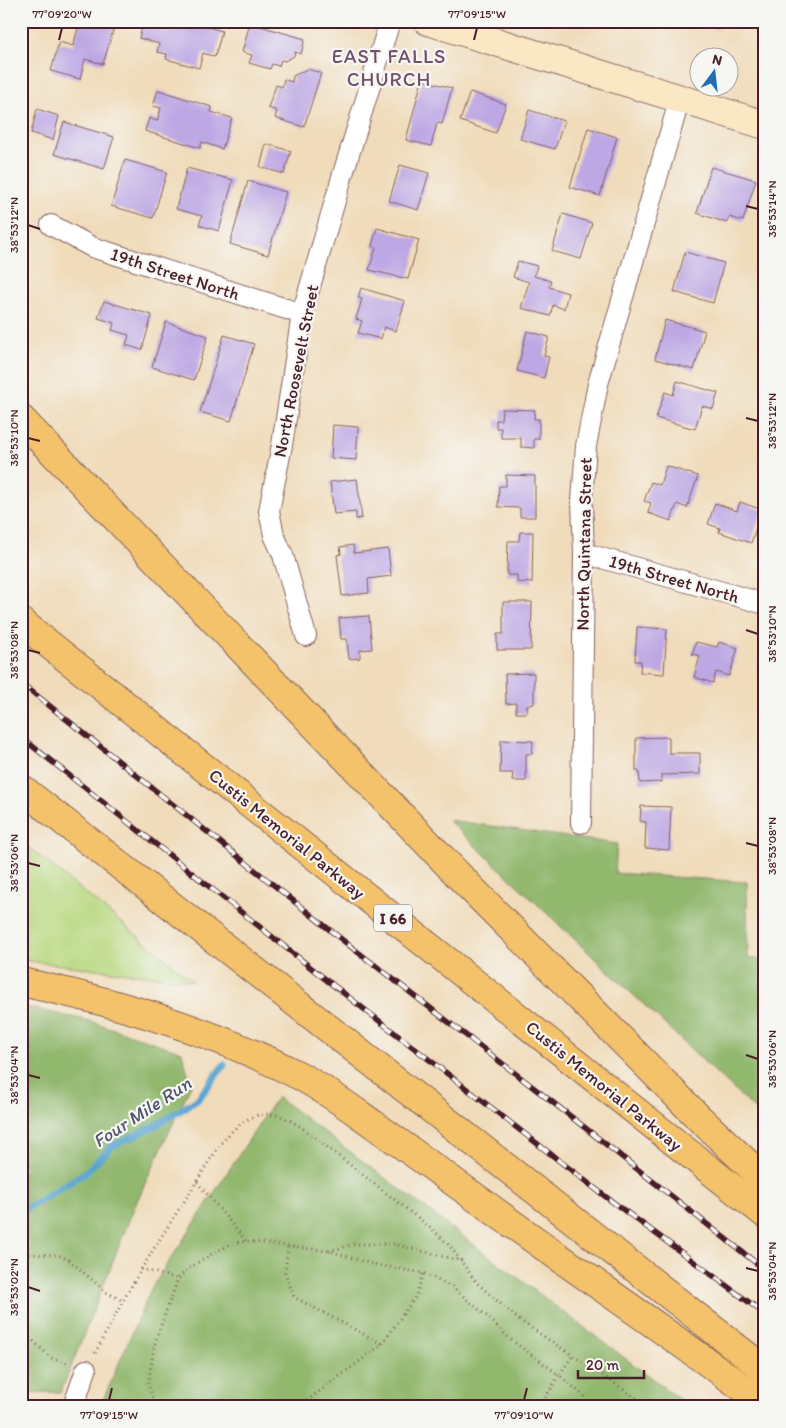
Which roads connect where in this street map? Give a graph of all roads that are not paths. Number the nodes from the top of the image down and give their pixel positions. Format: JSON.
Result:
{"nodes":[{"id":1,"x":390,"y":21,"type":"edge"},
{"id":2,"x":428,"y":21,"type":"edge"},
{"id":3,"x":680,"y":98,"type":"junction"},
{"id":4,"x":765,"y":125,"type":"edge"},
{"id":5,"x":51,"y":225,"type":"dead end"},
{"id":6,"x":302,"y":314,"type":"junction"},
{"id":7,"x":21,"y":419,"type":"edge"},
{"id":8,"x":584,"y":552,"type":"junction"},
{"id":9,"x":765,"y":604,"type":"edge"},
{"id":10,"x":21,"y":622,"type":"edge"},
{"id":11,"x":306,"y":636,"type":"dead end"},
{"id":12,"x":21,"y":788,"type":"edge"},
{"id":13,"x":581,"y":823,"type":"dead end"},
{"id":14,"x":21,"y":982,"type":"edge"},
{"id":15,"x":765,"y":1180,"type":"edge"},
{"id":16,"x":765,"y":1214,"type":"edge"},
{"id":17,"x":86,"y":1370,"type":"road end"},
{"id":18,"x":765,"y":1370,"type":"edge"},
{"id":19,"x":765,"y":1404,"type":"edge"},
{"id":20,"x":73,"y":1407,"type":"edge"}],
"edges":[{"from":1,"to":6,"type":"street","name":"North Roosevelt Street"},
{"from":2,"to":3,"type":"main road"},
{"from":3,"to":4,"type":"main road"},
{"from":3,"to":8,"type":"street","name":"North Quintana Street"},
{"from":5,"to":6,"type":"street","name":"19th Street North"},
{"from":6,"to":11,"type":"street","name":"North Roosevelt Street"},
{"from":7,"to":15,"type":"highway"},
{"from":8,"to":9,"type":"street","name":"19th Street North"},
{"from":8,"to":13,"type":"street","name":"North Quintana Street"},
{"from":10,"to":16,"type":"highway","name":"Custis Memorial Parkway","number":"I 66"},
{"from":12,"to":18,"type":"highway"},
{"from":14,"to":19,"type":"highway"},
{"from":17,"to":20,"type":"street"}]}
